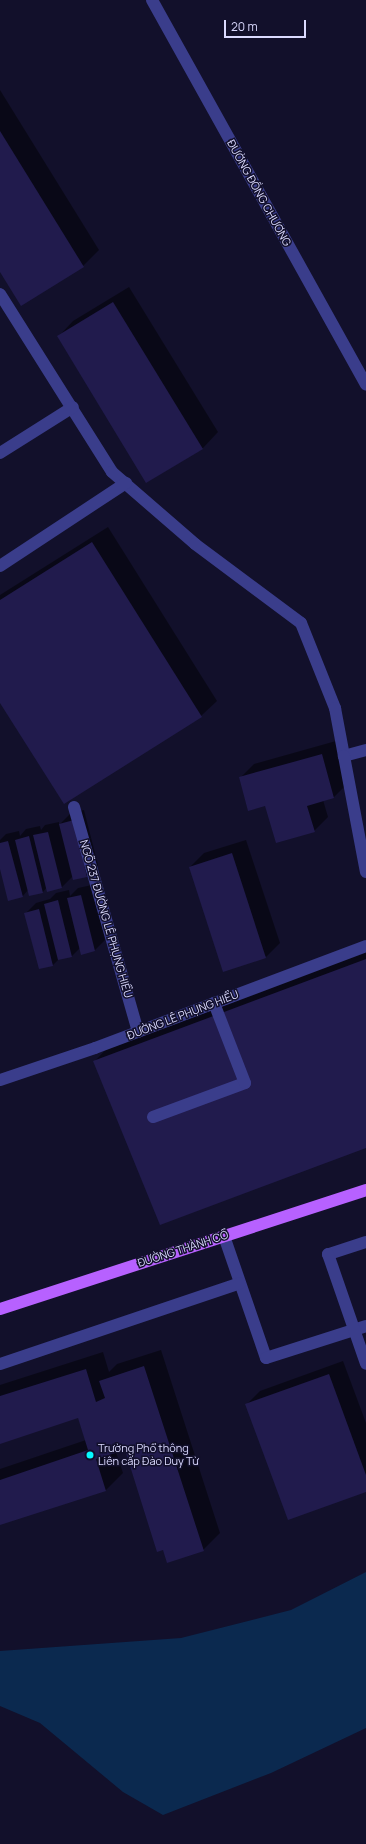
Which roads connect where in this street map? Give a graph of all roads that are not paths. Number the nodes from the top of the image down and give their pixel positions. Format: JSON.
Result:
{"nodes":[{"id":1,"x":152,"y":0,"type":"edge"},
{"id":2,"x":0,"y":294,"type":"edge"},
{"id":3,"x":366,"y":385,"type":"edge"},
{"id":4,"x":73,"y":407,"type":"junction"},
{"id":5,"x":0,"y":453,"type":"edge"},
{"id":6,"x":126,"y":483,"type":"junction"},
{"id":7,"x":0,"y":566,"type":"edge"},
{"id":8,"x":366,"y":750,"type":"edge"},
{"id":9,"x":344,"y":756,"type":"junction"},
{"id":10,"x":74,"y":807,"type":"dead end"},
{"id":11,"x":366,"y":872,"type":"edge"},
{"id":12,"x":366,"y":946,"type":"edge"},
{"id":13,"x":214,"y":1003,"type":"junction"},
{"id":14,"x":138,"y":1032,"type":"junction"},
{"id":15,"x":0,"y":1080,"type":"edge"},
{"id":16,"x":153,"y":1117,"type":"dead end"},
{"id":17,"x":366,"y":1190,"type":"edge"},
{"id":18,"x":224,"y":1236,"type":"junction"},
{"id":19,"x":366,"y":1242,"type":"edge"},
{"id":20,"x":240,"y":1283,"type":"junction"},
{"id":21,"x":0,"y":1309,"type":"edge"},
{"id":22,"x":366,"y":1326,"type":"edge"},
{"id":23,"x":354,"y":1330,"type":"junction"},
{"id":24,"x":0,"y":1364,"type":"edge"},
{"id":25,"x":366,"y":1364,"type":"edge"}],
"edges":[{"from":1,"to":3,"type":"street","name":"ĐƯỜNG ĐỒNG CHƯƠNG"},
{"from":2,"to":4,"type":"street"},
{"from":4,"to":5,"type":"street"},
{"from":4,"to":6,"type":"street"},
{"from":6,"to":7,"type":"street"},
{"from":6,"to":9,"type":"street"},
{"from":8,"to":9,"type":"street"},
{"from":9,"to":11,"type":"street"},
{"from":10,"to":14,"type":"street","name":"NGÕ 237 ĐƯỜNG LÊ PHỤNG HIỂU"},
{"from":12,"to":13,"type":"street","name":"ĐƯỜNG LÊ PHỤNG HIỂU"},
{"from":13,"to":14,"type":"street","name":"ĐƯỜNG LÊ PHỤNG HIỂU"},
{"from":13,"to":16,"type":"street"},
{"from":14,"to":15,"type":"street","name":"ĐƯỜNG LÊ PHỤNG HIỂU"},
{"from":17,"to":18,"type":"main road","name":"ĐƯỜNG THÀNH CỔ"},
{"from":18,"to":20,"type":"street"},
{"from":18,"to":21,"type":"main road","name":"ĐƯỜNG THÀNH CỔ"},
{"from":19,"to":23,"type":"street"},
{"from":20,"to":23,"type":"street"},
{"from":20,"to":24,"type":"street"},
{"from":22,"to":23,"type":"street"},
{"from":23,"to":25,"type":"street"}]}
